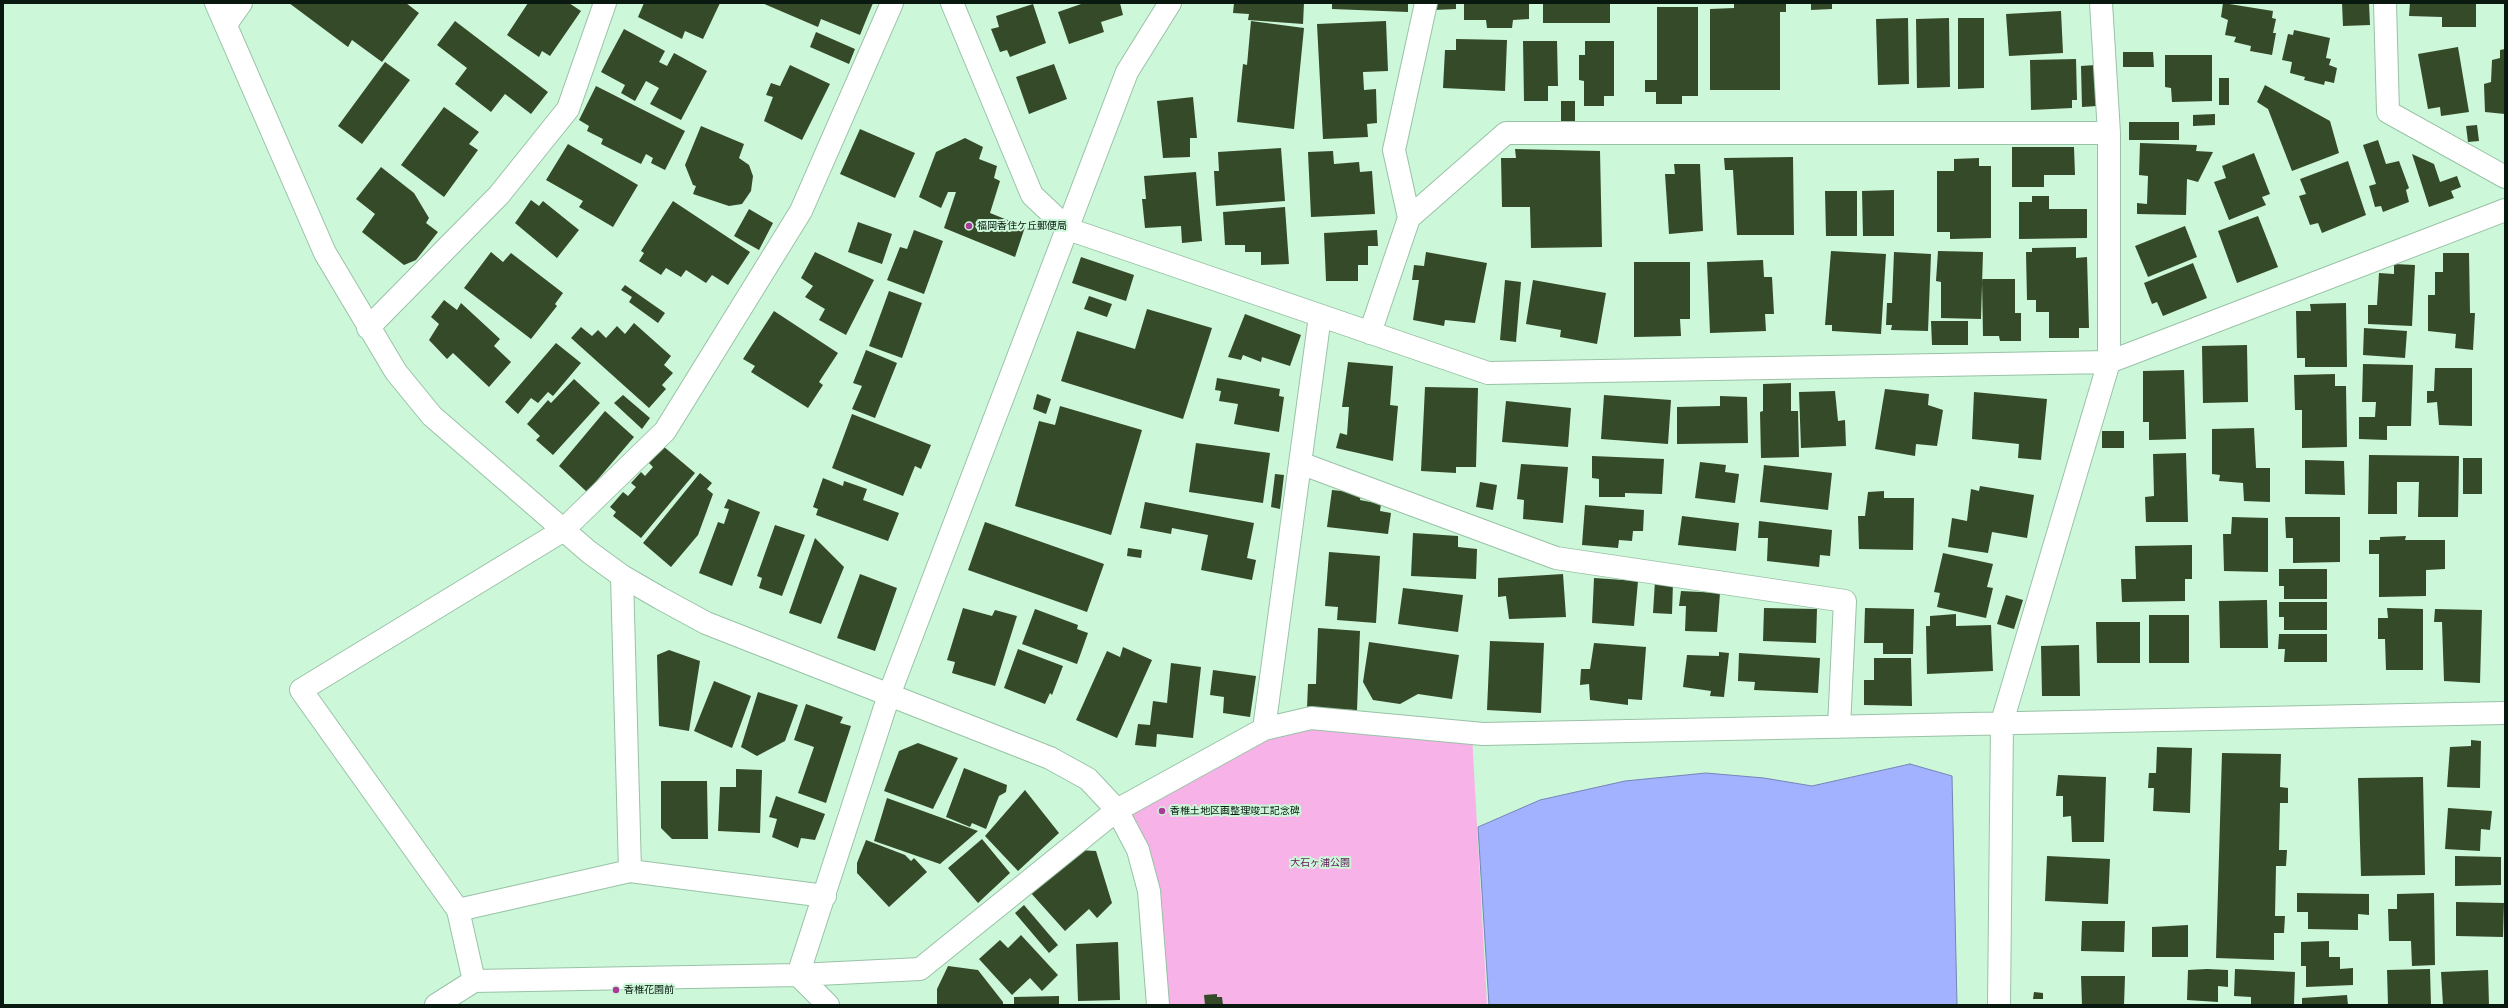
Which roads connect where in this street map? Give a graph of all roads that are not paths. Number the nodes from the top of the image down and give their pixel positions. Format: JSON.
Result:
{"nodes":[{"id":1,"x":216,"y":3,"type":"edge"},
{"id":2,"x":242,"y":3,"type":"edge"},
{"id":3,"x":605,"y":3,"type":"edge"},
{"id":4,"x":892,"y":3,"type":"edge"},
{"id":5,"x":952,"y":3,"type":"edge"},
{"id":6,"x":1170,"y":3,"type":"edge"},
{"id":7,"x":1426,"y":3,"type":"edge"},
{"id":8,"x":2101,"y":3,"type":"edge"},
{"id":9,"x":2385,"y":3,"type":"edge"},
{"id":10,"x":226,"y":24,"type":"junction"},
{"id":11,"x":2108,"y":133,"type":"junction"},
{"id":12,"x":2505,"y":177,"type":"edge"},
{"id":13,"x":2505,"y":210,"type":"edge"},
{"id":14,"x":1409,"y":218,"type":"junction"},
{"id":15,"x":1068,"y":229,"type":"junction"},
{"id":16,"x":1320,"y":316,"type":"junction"},
{"id":17,"x":368,"y":328,"type":"junction"},
{"id":18,"x":1370,"y":333,"type":"junction"},
{"id":19,"x":2109,"y":362,"type":"junction"},
{"id":20,"x":1300,"y":463,"type":"junction"},
{"id":21,"x":562,"y":531,"type":"junction"},
{"id":22,"x":622,"y":576,"type":"junction"},
{"id":23,"x":889,"y":695,"type":"junction"},
{"id":24,"x":2505,"y":713,"type":"edge"},
{"id":25,"x":2002,"y":722,"type":"junction"},
{"id":26,"x":1839,"y":727,"type":"junction"},
{"id":27,"x":1264,"y":729,"type":"junction"},
{"id":28,"x":1117,"y":810,"type":"junction"},
{"id":29,"x":630,"y":871,"type":"junction"},
{"id":30,"x":825,"y":896,"type":"junction"},
{"id":31,"x":458,"y":910,"type":"junction"},
{"id":32,"x":798,"y":975,"type":"junction"},
{"id":33,"x":474,"y":981,"type":"junction"},
{"id":34,"x":436,"y":1005,"type":"edge"},
{"id":35,"x":828,"y":1005,"type":"edge"},
{"id":36,"x":1158,"y":1005,"type":"edge"},
{"id":37,"x":1999,"y":1005,"type":"edge"}],
"edges":[{"from":1,"to":10,"type":"street"},
{"from":2,"to":10,"type":"street"},
{"from":3,"to":17,"type":"street"},
{"from":4,"to":21,"type":"street"},
{"from":5,"to":15,"type":"street"},
{"from":6,"to":15,"type":"street"},
{"from":7,"to":14,"type":"street"},
{"from":8,"to":11,"type":"street"},
{"from":9,"to":12,"type":"street"},
{"from":10,"to":17,"type":"street"},
{"from":11,"to":14,"type":"street"},
{"from":11,"to":19,"type":"street"},
{"from":13,"to":19,"type":"street"},
{"from":14,"to":18,"type":"street"},
{"from":15,"to":16,"type":"street"},
{"from":15,"to":23,"type":"street"},
{"from":16,"to":18,"type":"street"},
{"from":16,"to":20,"type":"street"},
{"from":17,"to":21,"type":"street"},
{"from":18,"to":19,"type":"street"},
{"from":19,"to":25,"type":"street"},
{"from":20,"to":26,"type":"street"},
{"from":20,"to":27,"type":"street"},
{"from":21,"to":22,"type":"street"},
{"from":21,"to":31,"type":"street"},
{"from":22,"to":23,"type":"street"},
{"from":22,"to":29,"type":"street"},
{"from":23,"to":28,"type":"street"},
{"from":23,"to":30,"type":"street"},
{"from":24,"to":25,"type":"street"},
{"from":25,"to":26,"type":"street"},
{"from":25,"to":37,"type":"street"},
{"from":26,"to":27,"type":"street"},
{"from":27,"to":28,"type":"street"},
{"from":28,"to":32,"type":"street"},
{"from":28,"to":36,"type":"street"},
{"from":29,"to":30,"type":"street"},
{"from":29,"to":31,"type":"street"},
{"from":30,"to":32,"type":"street"},
{"from":31,"to":33,"type":"street"},
{"from":32,"to":33,"type":"street"},
{"from":32,"to":35,"type":"street"},
{"from":33,"to":34,"type":"street"}]}
